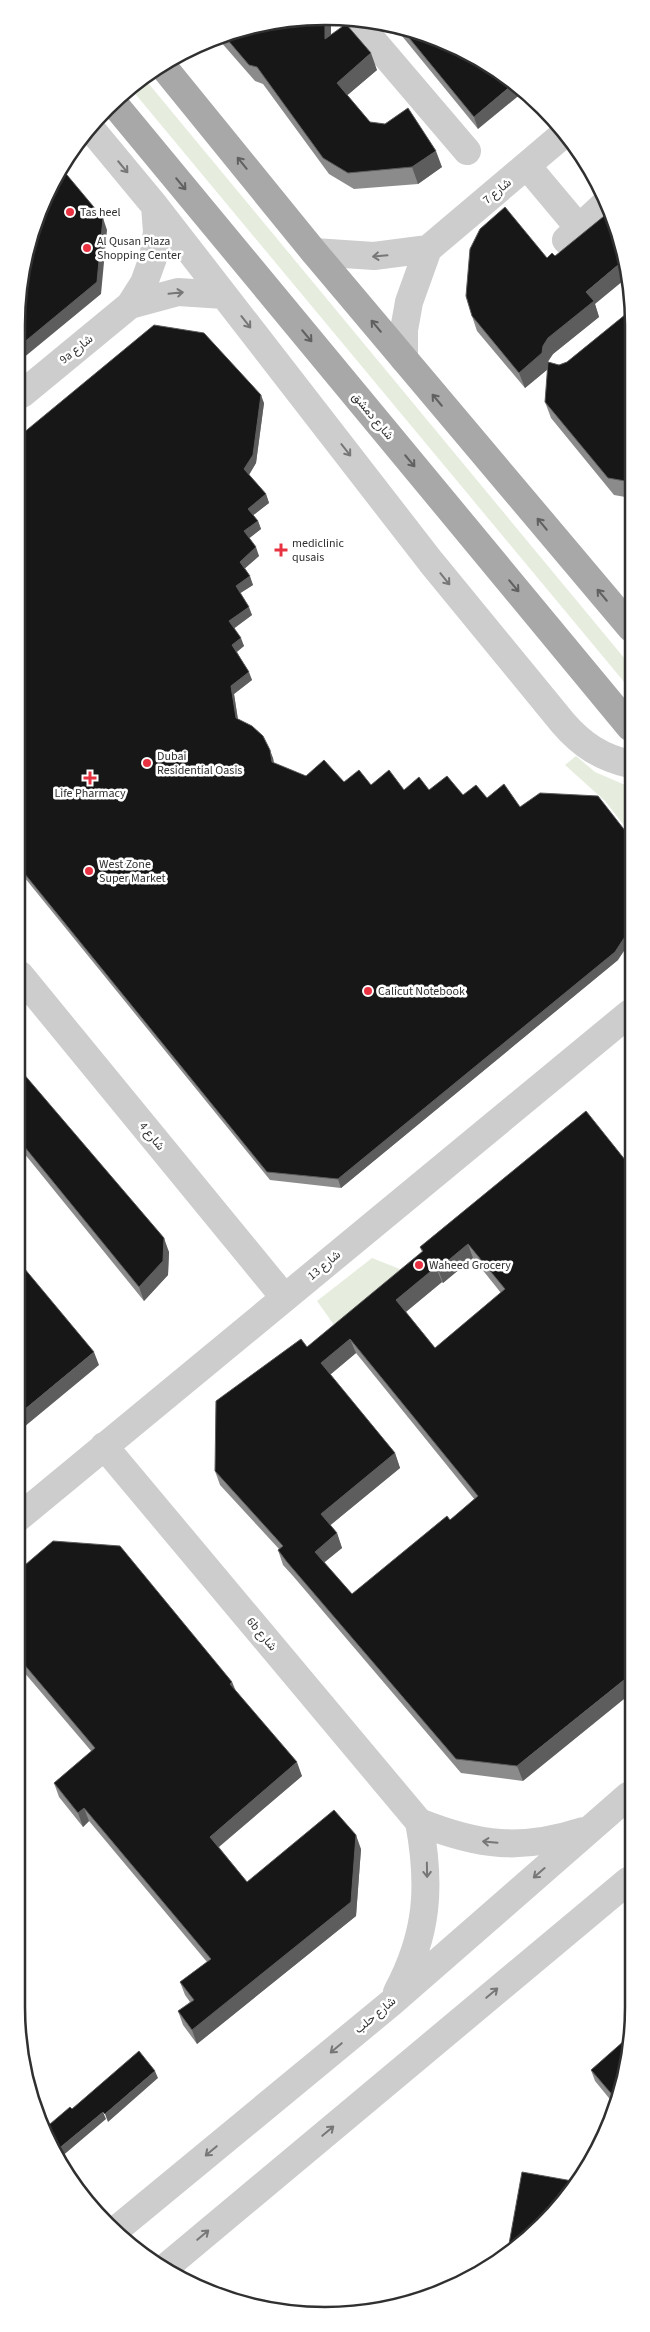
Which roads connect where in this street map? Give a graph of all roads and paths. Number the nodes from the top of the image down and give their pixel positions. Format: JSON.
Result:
{"nodes":[{"id":1,"x":362,"y":28,"type":"edge"},
{"id":2,"x":166,"y":71,"type":"edge"},
{"id":3,"x":118,"y":108,"type":"edge"},
{"id":4,"x":94,"y":133,"type":"edge"},
{"id":5,"x":560,"y":138,"type":"edge"},
{"id":6,"x":467,"y":151,"type":"dead end"},
{"id":7,"x":527,"y":166,"type":"junction"},
{"id":8,"x":155,"y":206,"type":"junction"},
{"id":9,"x":601,"y":208,"type":"edge"},
{"id":10,"x":428,"y":249,"type":"junction"},
{"id":11,"x":314,"y":252,"type":"junction"},
{"id":12,"x":224,"y":295,"type":"junction"},
{"id":13,"x":130,"y":305,"type":"junction"},
{"id":14,"x":404,"y":359,"type":"junction"},
{"id":15,"x":25,"y":392,"type":"edge"},
{"id":16,"x":625,"y":622,"type":"edge"},
{"id":17,"x":625,"y":721,"type":"edge"},
{"id":18,"x":625,"y":762,"type":"edge"},
{"id":19,"x":25,"y":982,"type":"edge"},
{"id":20,"x":625,"y":1017,"type":"edge"},
{"id":21,"x":284,"y":1298,"type":"junction"},
{"id":22,"x":104,"y":1446,"type":"junction"},
{"id":23,"x":25,"y":1512,"type":"edge"},
{"id":24,"x":625,"y":1799,"type":"edge"},
{"id":25,"x":420,"y":1822,"type":"junction"},
{"id":26,"x":589,"y":1830,"type":"junction"},
{"id":27,"x":625,"y":1884,"type":"edge"},
{"id":28,"x":391,"y":2002,"type":"junction"},
{"id":29,"x":120,"y":2226,"type":"edge"},
{"id":30,"x":170,"y":2264,"type":"edge"}],
"edges":[{"from":1,"to":6,"type":"street"},
{"from":11,"to":2,"type":"main road","one_way":true},
{"from":3,"to":17,"type":"main road","name":"شارع دمشق","one_way":true},
{"from":4,"to":8,"type":"street","one_way":true},
{"from":5,"to":7,"type":"street","name":"شارع 7"},
{"from":7,"to":9,"type":"street"},
{"from":7,"to":10,"type":"street","name":"شارع 7"},
{"from":8,"to":12,"type":"street"},
{"from":8,"to":13,"type":"street","name":"9a شارع"},
{"from":10,"to":11,"type":"street","one_way":true},
{"from":10,"to":14,"type":"street"},
{"from":14,"to":11,"type":"main road","one_way":true},
{"from":13,"to":12,"type":"street","name":"9a شارع","one_way":true},
{"from":12,"to":18,"type":"street","one_way":true},
{"from":13,"to":15,"type":"street","name":"9a شارع"},
{"from":16,"to":14,"type":"main road","one_way":true},
{"from":19,"to":21,"type":"street","name":"شارع 4"},
{"from":20,"to":21,"type":"street","name":"شارع 13"},
{"from":21,"to":22,"type":"street","name":"شارع 13"},
{"from":22,"to":23,"type":"street","name":"شارع 13"},
{"from":22,"to":25,"type":"street","name":"6b شارع"},
{"from":24,"to":26,"type":"street","name":"شارع حلب"},
{"from":26,"to":25,"type":"street","name":"6b شارع","one_way":true},
{"from":25,"to":28,"type":"street","one_way":true},
{"from":26,"to":28,"type":"street","name":"شارع حلب","one_way":true},
{"from":30,"to":27,"type":"street","one_way":true},
{"from":28,"to":29,"type":"street","name":"شارع حلب","one_way":true}]}
